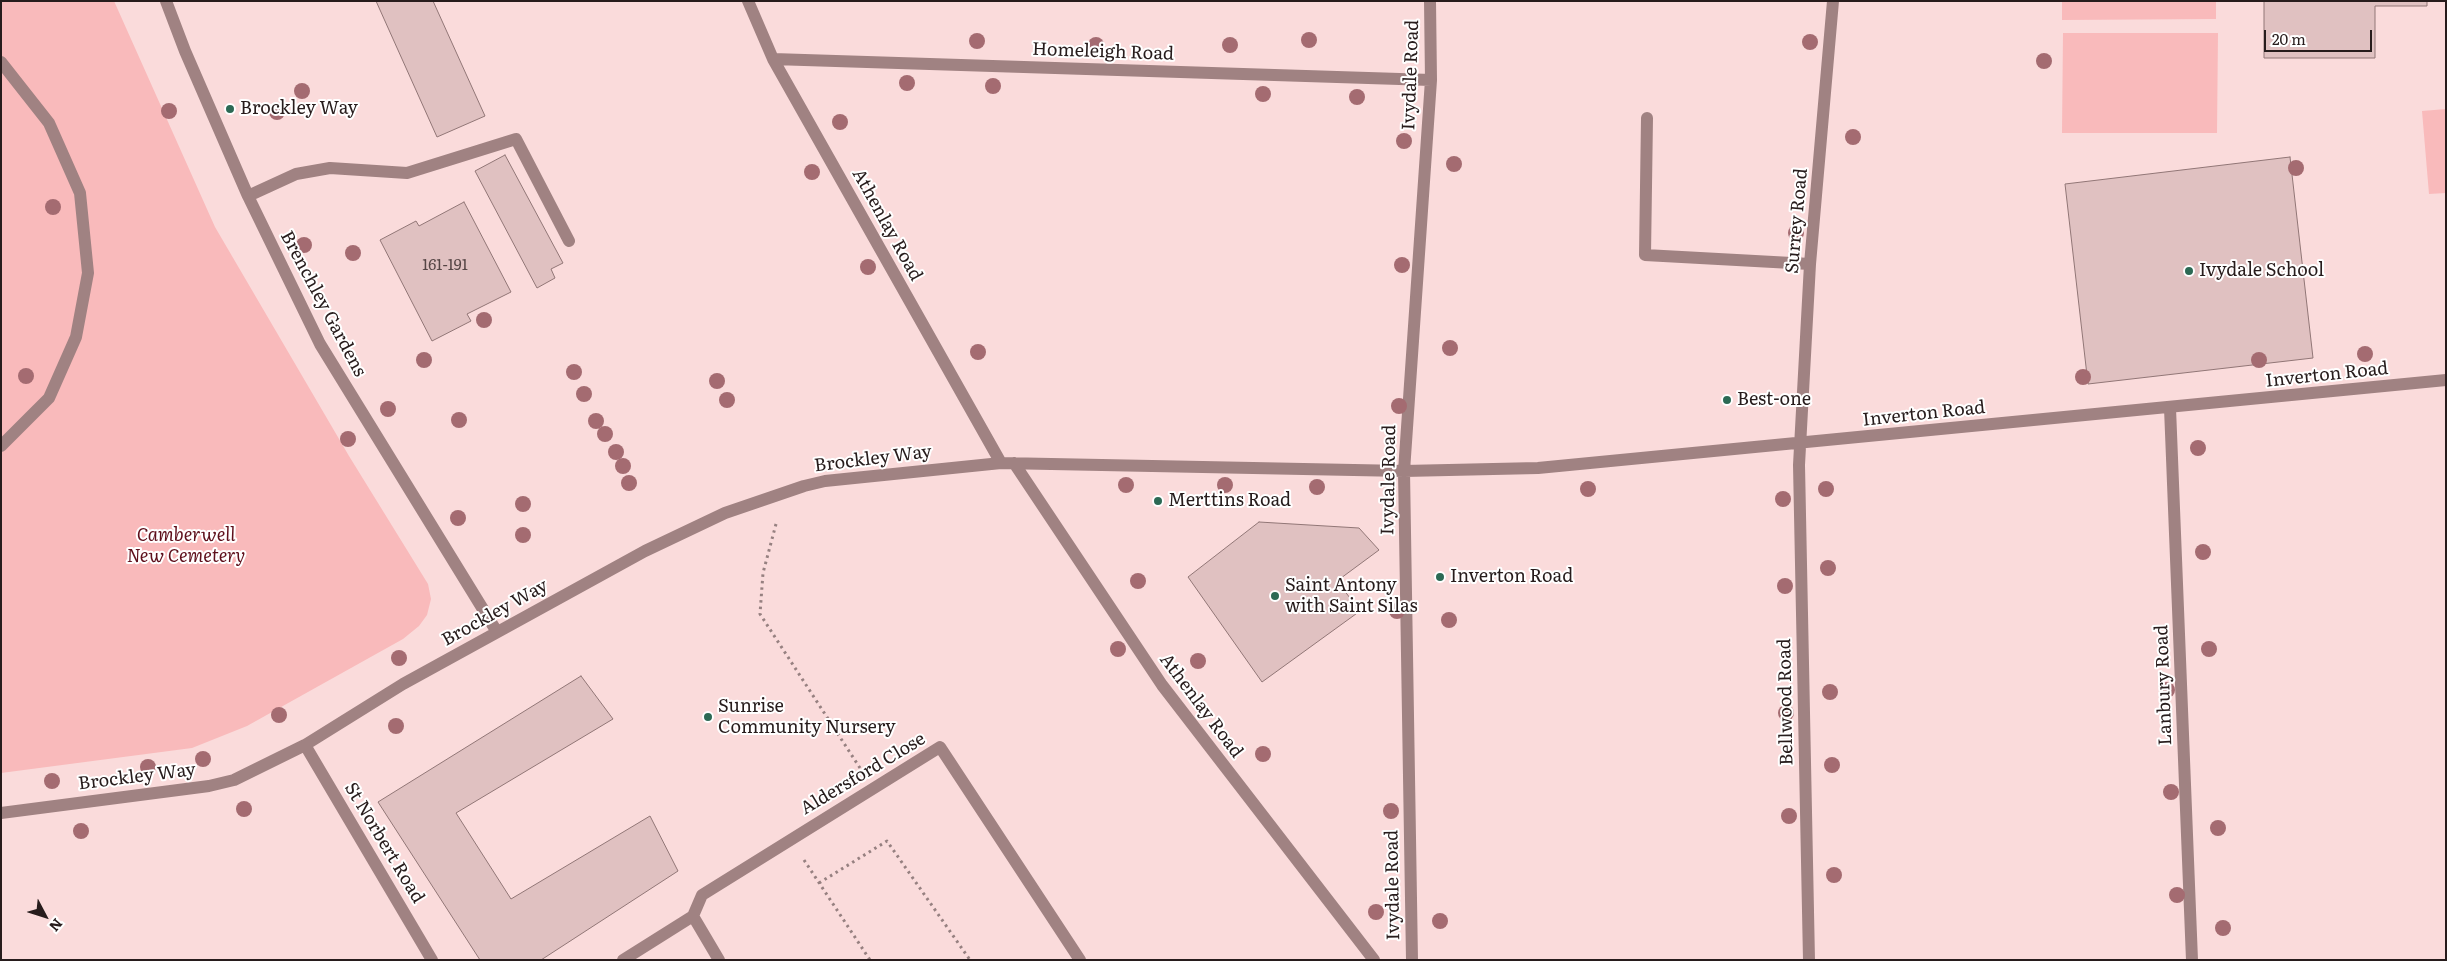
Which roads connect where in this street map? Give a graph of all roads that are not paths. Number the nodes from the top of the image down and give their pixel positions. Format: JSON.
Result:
{"nodes":[{"id":1,"x":166,"y":1,"type":"edge"},
{"id":2,"x":748,"y":1,"type":"edge"},
{"id":3,"x":1430,"y":1,"type":"edge"},
{"id":4,"x":1833,"y":1,"type":"edge"},
{"id":5,"x":773,"y":59,"type":"junction"},
{"id":6,"x":1,"y":62,"type":"edge"},
{"id":7,"x":1431,"y":80,"type":"junction"},
{"id":8,"x":1647,"y":118,"type":"dead end"},
{"id":9,"x":248,"y":196,"type":"junction"},
{"id":10,"x":569,"y":241,"type":"dead end"},
{"id":11,"x":1810,"y":264,"type":"junction"},
{"id":12,"x":2446,"y":380,"type":"edge"},
{"id":13,"x":2170,"y":408,"type":"junction"},
{"id":14,"x":1800,"y":443,"type":"junction"},
{"id":15,"x":1,"y":446,"type":"edge"},
{"id":16,"x":1000,"y":463,"type":"junction"},
{"id":17,"x":1014,"y":463,"type":"junction"},
{"id":18,"x":1404,"y":471,"type":"junction"},
{"id":19,"x":497,"y":632,"type":"junction"},
{"id":20,"x":304,"y":745,"type":"junction"},
{"id":21,"x":1,"y":813,"type":"edge"},
{"id":22,"x":693,"y":916,"type":"junction"},
{"id":23,"x":432,"y":960,"type":"edge"},
{"id":24,"x":623,"y":960,"type":"edge"},
{"id":25,"x":719,"y":960,"type":"edge"},
{"id":26,"x":1080,"y":960,"type":"edge"},
{"id":27,"x":1374,"y":960,"type":"edge"},
{"id":28,"x":1412,"y":960,"type":"edge"},
{"id":29,"x":1809,"y":960,"type":"edge"},
{"id":30,"x":2192,"y":960,"type":"edge"}],
"edges":[{"from":1,"to":9,"type":"street","name":"Brenchley Gardens"},
{"from":2,"to":5,"type":"street","name":"Athenlay Road"},
{"from":3,"to":7,"type":"street","name":"Ivydale Road"},
{"from":4,"to":11,"type":"street","name":"Surrey Road"},
{"from":5,"to":7,"type":"street","name":"Homeleigh Road"},
{"from":5,"to":16,"type":"street","name":"Athenlay Road"},
{"from":6,"to":15,"type":"street"},
{"from":7,"to":18,"type":"street","name":"Ivydale Road"},
{"from":8,"to":11,"type":"street"},
{"from":9,"to":10,"type":"street"},
{"from":9,"to":19,"type":"street","name":"Brenchley Gardens"},
{"from":11,"to":14,"type":"street","name":"Surrey Road"},
{"from":12,"to":13,"type":"street","name":"Inverton Road"},
{"from":13,"to":14,"type":"street","name":"Inverton Road"},
{"from":13,"to":30,"type":"street","name":"Lanbury Road"},
{"from":14,"to":18,"type":"street","name":"Inverton Road"},
{"from":14,"to":29,"type":"street","name":"Bellwood Road"},
{"from":16,"to":17,"type":"street","name":"Brockley Way"},
{"from":16,"to":19,"type":"street","name":"Brockley Way"},
{"from":17,"to":18,"type":"street"},
{"from":17,"to":27,"type":"street","name":"Athenlay Road"},
{"from":18,"to":28,"type":"street","name":"Ivydale Road"},
{"from":19,"to":20,"type":"street","name":"Brockley Way"},
{"from":20,"to":21,"type":"street","name":"Brockley Way"},
{"from":20,"to":23,"type":"street","name":"St Norbert Road"},
{"from":22,"to":24,"type":"street"},
{"from":22,"to":25,"type":"street"},
{"from":22,"to":26,"type":"street","name":"Aldersford Close"}]}
